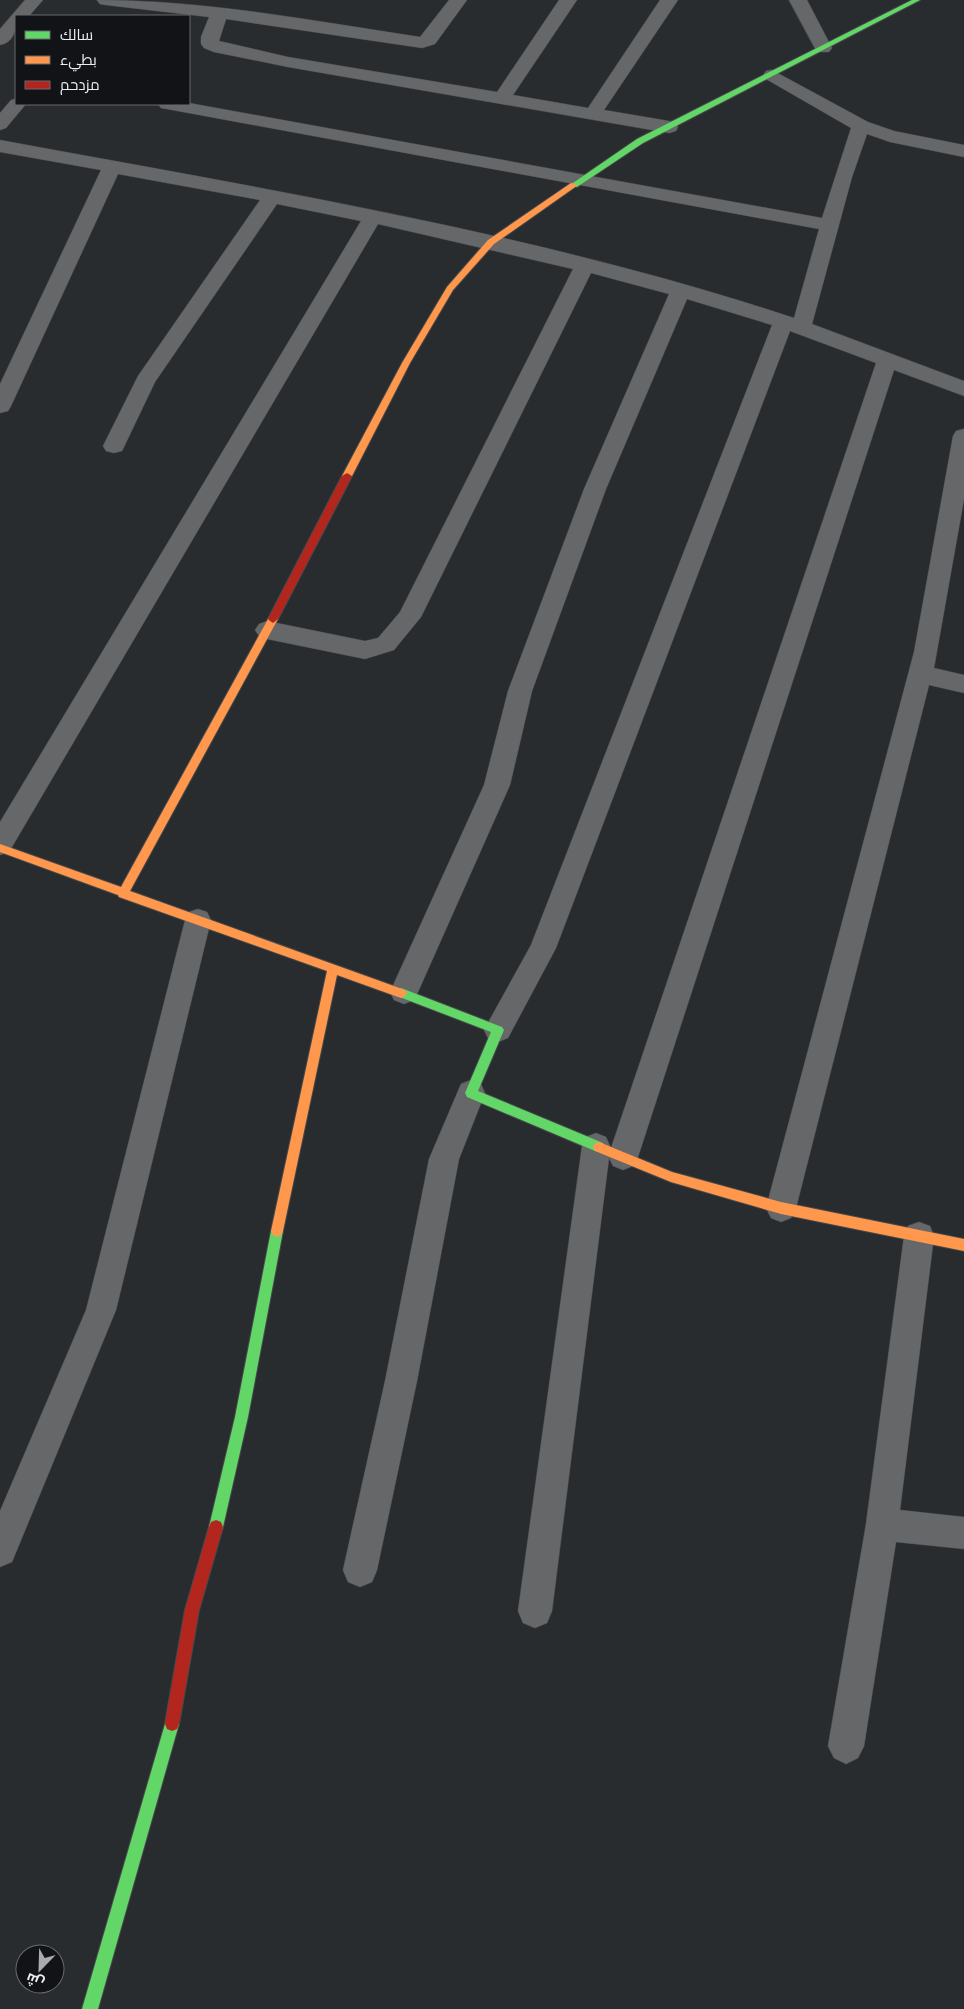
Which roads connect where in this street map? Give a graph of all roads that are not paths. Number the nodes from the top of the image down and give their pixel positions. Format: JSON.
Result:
{"nodes":[{"id":1,"x":34,"y":0,"type":"edge"},
{"id":2,"x":458,"y":0,"type":"edge"},
{"id":3,"x":568,"y":0,"type":"edge"},
{"id":4,"x":669,"y":0,"type":"edge"},
{"id":5,"x":798,"y":0,"type":"edge"},
{"id":6,"x":917,"y":0,"type":"edge"},
{"id":7,"x":100,"y":4,"type":"edge"},
{"id":8,"x":219,"y":13,"type":"junction"},
{"id":9,"x":21,"y":15,"type":"edge"},
{"id":10,"x":15,"y":22,"type":"edge"},
{"id":11,"x":0,"y":40,"type":"edge"},
{"id":12,"x":823,"y":48,"type":"junction"},
{"id":13,"x":772,"y":75,"type":"junction"},
{"id":14,"x":502,"y":98,"type":"junction"},
{"id":15,"x":16,"y":105,"type":"edge"},
{"id":16,"x":172,"y":105,"type":"edge"},
{"id":17,"x":593,"y":114,"type":"junction"},
{"id":18,"x":0,"y":124,"type":"edge"},
{"id":19,"x":670,"y":126,"type":"junction"},
{"id":20,"x":861,"y":126,"type":"junction"},
{"id":21,"x":2,"y":150,"type":"edge"},
{"id":22,"x":964,"y":151,"type":"edge"},
{"id":23,"x":112,"y":167,"type":"junction"},
{"id":24,"x":582,"y":180,"type":"junction"},
{"id":25,"x":272,"y":197,"type":"junction"},
{"id":26,"x":372,"y":218,"type":"junction"},
{"id":27,"x":830,"y":225,"type":"junction"},
{"id":28,"x":491,"y":242,"type":"junction"},
{"id":29,"x":585,"y":265,"type":"junction"},
{"id":30,"x":681,"y":291,"type":"junction"},
{"id":31,"x":792,"y":325,"type":"junction"},
{"id":32,"x":888,"y":361,"type":"junction"},
{"id":33,"x":964,"y":389,"type":"edge"},
{"id":34,"x":0,"y":406,"type":"edge"},
{"id":35,"x":964,"y":436,"type":"edge"},
{"id":36,"x":114,"y":446,"type":"dead end"},
{"id":37,"x":267,"y":630,"type":"junction"},
{"id":38,"x":920,"y":674,"type":"junction"},
{"id":39,"x":964,"y":684,"type":"edge"},
{"id":40,"x":0,"y":846,"type":"edge"},
{"id":41,"x":123,"y":894,"type":"junction"},
{"id":42,"x":198,"y":920,"type":"junction"},
{"id":43,"x":333,"y":968,"type":"junction"},
{"id":44,"x":404,"y":992,"type":"junction"},
{"id":45,"x":498,"y":1030,"type":"junction"},
{"id":46,"x":471,"y":1093,"type":"junction"},
{"id":47,"x":609,"y":1151,"type":"junction"},
{"id":48,"x":781,"y":1208,"type":"junction"},
{"id":49,"x":919,"y":1236,"type":"junction"},
{"id":50,"x":964,"y":1245,"type":"edge"},
{"id":51,"x":882,"y":1524,"type":"junction"},
{"id":52,"x":964,"y":1533,"type":"edge"},
{"id":53,"x":0,"y":1550,"type":"edge"},
{"id":54,"x":360,"y":1570,"type":"dead end"},
{"id":55,"x":535,"y":1611,"type":"dead end"},
{"id":56,"x":846,"y":1746,"type":"dead end"},
{"id":57,"x":90,"y":2009,"type":"edge"}],
"edges":[{"from":1,"to":9,"type":"street"},
{"from":2,"to":8,"type":"street"},
{"from":3,"to":14,"type":"street"},
{"from":4,"to":17,"type":"street"},
{"from":5,"to":12,"type":"street"},
{"from":6,"to":12,"type":"street"},
{"from":7,"to":8,"type":"street"},
{"from":8,"to":14,"type":"street"},
{"from":10,"to":11,"type":"street"},
{"from":12,"to":13,"type":"street"},
{"from":13,"to":19,"type":"street"},
{"from":13,"to":20,"type":"street"},
{"from":14,"to":17,"type":"street"},
{"from":15,"to":18,"type":"street"},
{"from":16,"to":24,"type":"street"},
{"from":17,"to":19,"type":"street"},
{"from":19,"to":24,"type":"street"},
{"from":20,"to":22,"type":"street"},
{"from":20,"to":27,"type":"street"},
{"from":21,"to":23,"type":"street"},
{"from":23,"to":25,"type":"street"},
{"from":23,"to":34,"type":"street"},
{"from":24,"to":27,"type":"street"},
{"from":24,"to":28,"type":"street"},
{"from":25,"to":26,"type":"street"},
{"from":25,"to":36,"type":"street"},
{"from":26,"to":28,"type":"street"},
{"from":26,"to":40,"type":"street"},
{"from":27,"to":31,"type":"street"},
{"from":28,"to":29,"type":"street"},
{"from":28,"to":37,"type":"street"},
{"from":29,"to":30,"type":"street"},
{"from":29,"to":37,"type":"street"},
{"from":30,"to":31,"type":"street"},
{"from":30,"to":44,"type":"street"},
{"from":31,"to":32,"type":"street"},
{"from":31,"to":45,"type":"street"},
{"from":32,"to":33,"type":"street"},
{"from":32,"to":47,"type":"street"},
{"from":35,"to":38,"type":"street"},
{"from":37,"to":41,"type":"street"},
{"from":38,"to":39,"type":"street"},
{"from":38,"to":48,"type":"street"},
{"from":40,"to":41,"type":"street"},
{"from":41,"to":42,"type":"street"},
{"from":42,"to":43,"type":"street"},
{"from":42,"to":53,"type":"street"},
{"from":43,"to":44,"type":"street"},
{"from":43,"to":57,"type":"street"},
{"from":44,"to":45,"type":"street"},
{"from":45,"to":46,"type":"street"},
{"from":46,"to":47,"type":"street"},
{"from":46,"to":54,"type":"street"},
{"from":47,"to":48,"type":"street"},
{"from":47,"to":55,"type":"street"},
{"from":48,"to":49,"type":"street"},
{"from":49,"to":50,"type":"street"},
{"from":49,"to":51,"type":"street"},
{"from":51,"to":52,"type":"street"},
{"from":51,"to":56,"type":"street"}]}
